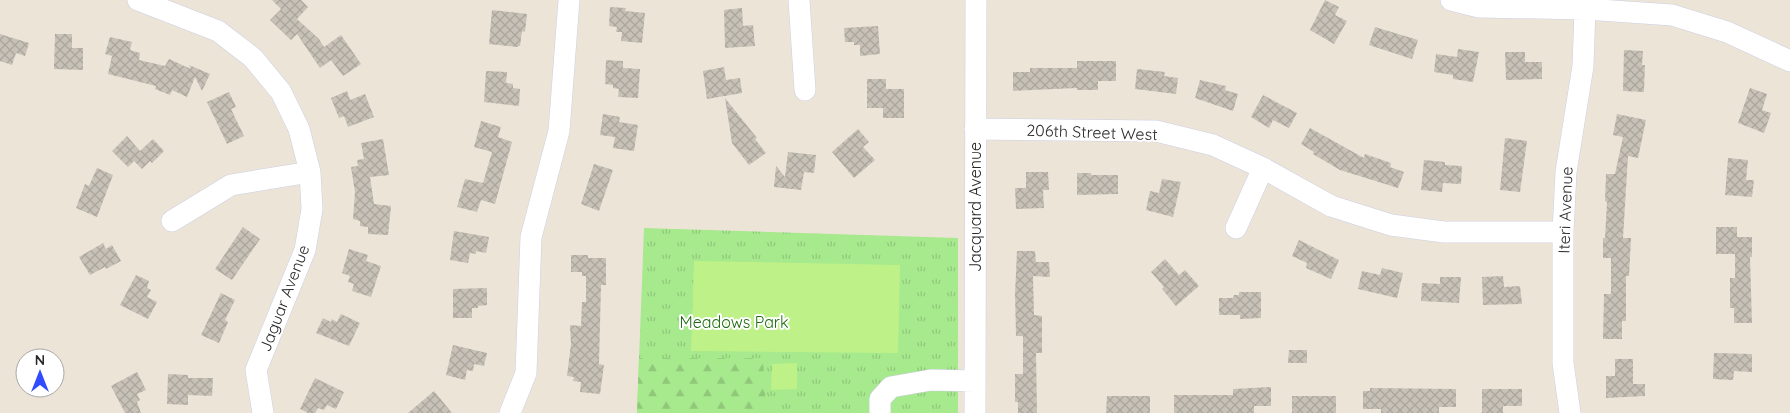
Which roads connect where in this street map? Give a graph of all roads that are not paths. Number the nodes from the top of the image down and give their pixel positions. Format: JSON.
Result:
{"nodes":[{"id":1,"x":138,"y":0,"type":"edge"},
{"id":2,"x":569,"y":0,"type":"edge"},
{"id":3,"x":799,"y":0,"type":"edge"},
{"id":4,"x":976,"y":0,"type":"edge"},
{"id":5,"x":1451,"y":0,"type":"edge"},
{"id":6,"x":1673,"y":8,"type":"edge"},
{"id":7,"x":1585,"y":9,"type":"junction"},
{"id":8,"x":1790,"y":61,"type":"edge"},
{"id":9,"x":806,"y":90,"type":"dead end"},
{"id":10,"x":975,"y":129,"type":"junction"},
{"id":11,"x":1263,"y":168,"type":"junction"},
{"id":12,"x":310,"y":172,"type":"junction"},
{"id":13,"x":172,"y":221,"type":"dead end"},
{"id":14,"x":1236,"y":228,"type":"dead end"},
{"id":15,"x":1563,"y":232,"type":"junction"},
{"id":16,"x":975,"y":381,"type":"junction"},
{"id":17,"x":263,"y":413,"type":"edge"},
{"id":18,"x":510,"y":413,"type":"edge"},
{"id":19,"x":880,"y":413,"type":"edge"},
{"id":20,"x":974,"y":413,"type":"edge"},
{"id":21,"x":1570,"y":413,"type":"edge"}],
"edges":[{"from":1,"to":12,"type":"street","name":"Jaguar Avenue"},
{"from":2,"to":18,"type":"street"},
{"from":3,"to":9,"type":"street"},
{"from":4,"to":10,"type":"street","name":"Jacquard Avenue"},
{"from":5,"to":7,"type":"street"},
{"from":6,"to":7,"type":"street"},
{"from":6,"to":8,"type":"street"},
{"from":7,"to":15,"type":"street","name":"Iteri Avenue"},
{"from":10,"to":11,"type":"street","name":"206th Street West"},
{"from":10,"to":16,"type":"street","name":"Jacquard Avenue"},
{"from":11,"to":14,"type":"street"},
{"from":11,"to":15,"type":"street","name":"206th Street West"},
{"from":12,"to":13,"type":"street"},
{"from":12,"to":17,"type":"street","name":"Jaguar Avenue"},
{"from":15,"to":21,"type":"street","name":"Iteri Avenue"},
{"from":16,"to":19,"type":"street"},
{"from":16,"to":20,"type":"street","name":"Jacquard Avenue"}]}
